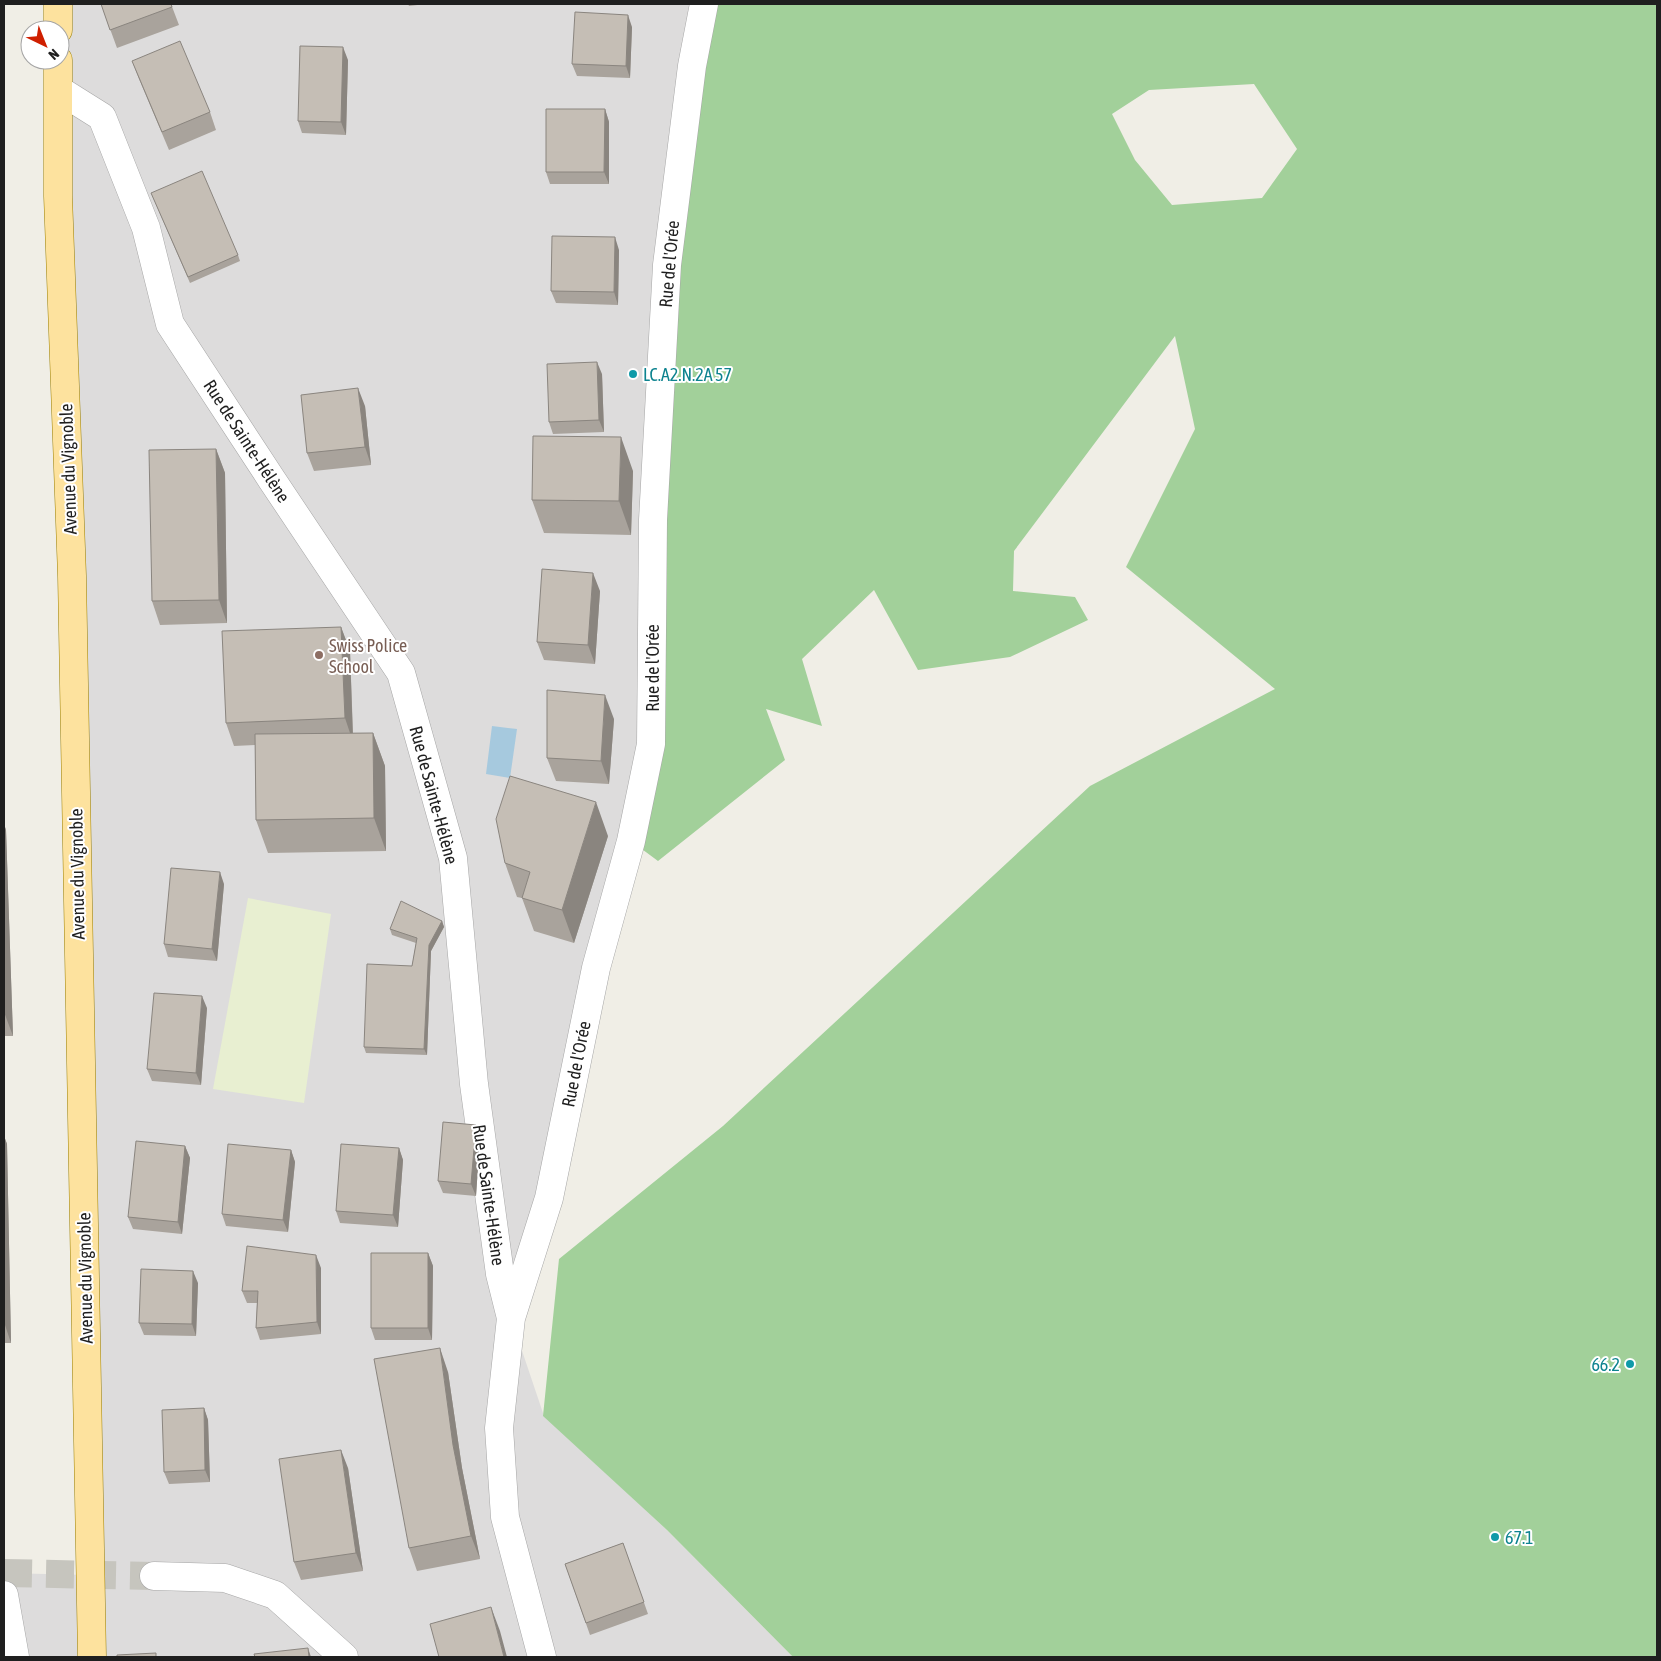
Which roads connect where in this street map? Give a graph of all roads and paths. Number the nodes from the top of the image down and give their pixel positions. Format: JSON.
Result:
{"nodes":[{"id":1,"x":58,"y":4,"type":"edge"},
{"id":2,"x":704,"y":4,"type":"edge"},
{"id":3,"x":58,"y":20,"type":"edge"},
{"id":4,"x":58,"y":70,"type":"edge"},
{"id":5,"x":59,"y":90,"type":"junction"},
{"id":6,"x":511,"y":1318,"type":"junction"},
{"id":7,"x":154,"y":1576,"type":"tunnel mouth"},
{"id":8,"x":4,"y":1595,"type":"edge"},
{"id":9,"x":15,"y":1657,"type":"edge"},
{"id":10,"x":92,"y":1657,"type":"edge"},
{"id":11,"x":344,"y":1657,"type":"edge"},
{"id":12,"x":542,"y":1657,"type":"edge"}],
"edges":[{"from":1,"to":3,"type":"main road"},
{"from":2,"to":6,"type":"street","name":"Rue de l'Orée"},
{"from":4,"to":5,"type":"main road","name":"Avenue du Vignoble"},
{"from":5,"to":6,"type":"street","name":"Rue de Sainte-Hélène"},
{"from":5,"to":10,"type":"main road","name":"Avenue du Vignoble"},
{"from":6,"to":12,"type":"street","name":"Rue de Sainte-Hélène"},
{"from":7,"to":11,"type":"street"},
{"from":8,"to":9,"type":"street"}]}
